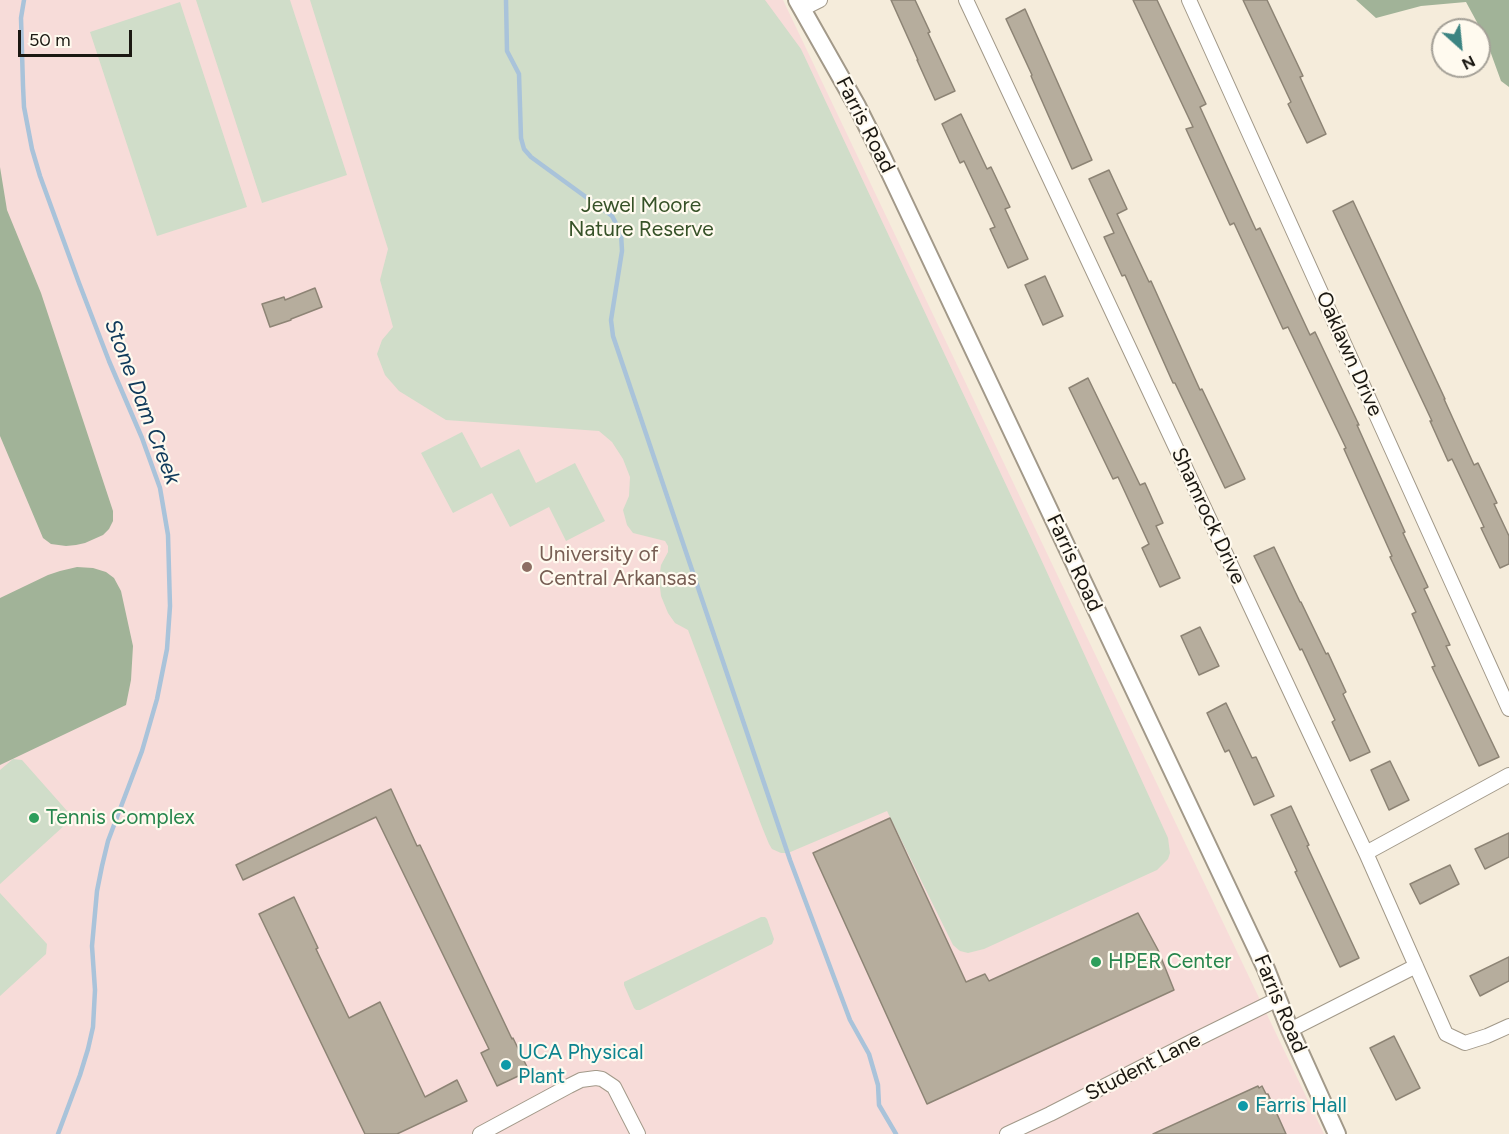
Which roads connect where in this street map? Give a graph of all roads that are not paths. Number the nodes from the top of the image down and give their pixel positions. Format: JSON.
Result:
{"nodes":[{"id":1,"x":820,"y":0,"type":"edge"},
{"id":2,"x":966,"y":0,"type":"edge"},
{"id":3,"x":1189,"y":0,"type":"edge"},
{"id":4,"x":800,"y":4,"type":"edge"},
{"id":5,"x":1509,"y":709,"type":"edge"},
{"id":6,"x":1509,"y":775,"type":"edge"},
{"id":7,"x":1366,"y":853,"type":"junction"},
{"id":8,"x":1416,"y":966,"type":"junction"},
{"id":9,"x":1278,"y":999,"type":"junction"},
{"id":10,"x":1509,"y":1026,"type":"edge"},
{"id":11,"x":1290,"y":1030,"type":"junction"},
{"id":12,"x":480,"y":1134,"type":"edge"},
{"id":13,"x":638,"y":1134,"type":"edge"},
{"id":14,"x":1007,"y":1134,"type":"edge"},
{"id":15,"x":1337,"y":1134,"type":"edge"}],
"edges":[{"from":1,"to":4,"type":"street"},
{"from":2,"to":7,"type":"street","name":"Shamrock Drive"},
{"from":3,"to":5,"type":"street","name":"Oaklawn Drive"},
{"from":4,"to":9,"type":"street","name":"Farris Road"},
{"from":6,"to":7,"type":"street"},
{"from":7,"to":8,"type":"street","name":"Shamrock Drive"},
{"from":8,"to":10,"type":"street","name":"Shamrock Drive"},
{"from":8,"to":11,"type":"street"},
{"from":9,"to":11,"type":"street","name":"Farris Road"},
{"from":9,"to":14,"type":"street","name":"Student Lane"},
{"from":11,"to":15,"type":"street","name":"Farris Road"},
{"from":12,"to":13,"type":"street"}]}
